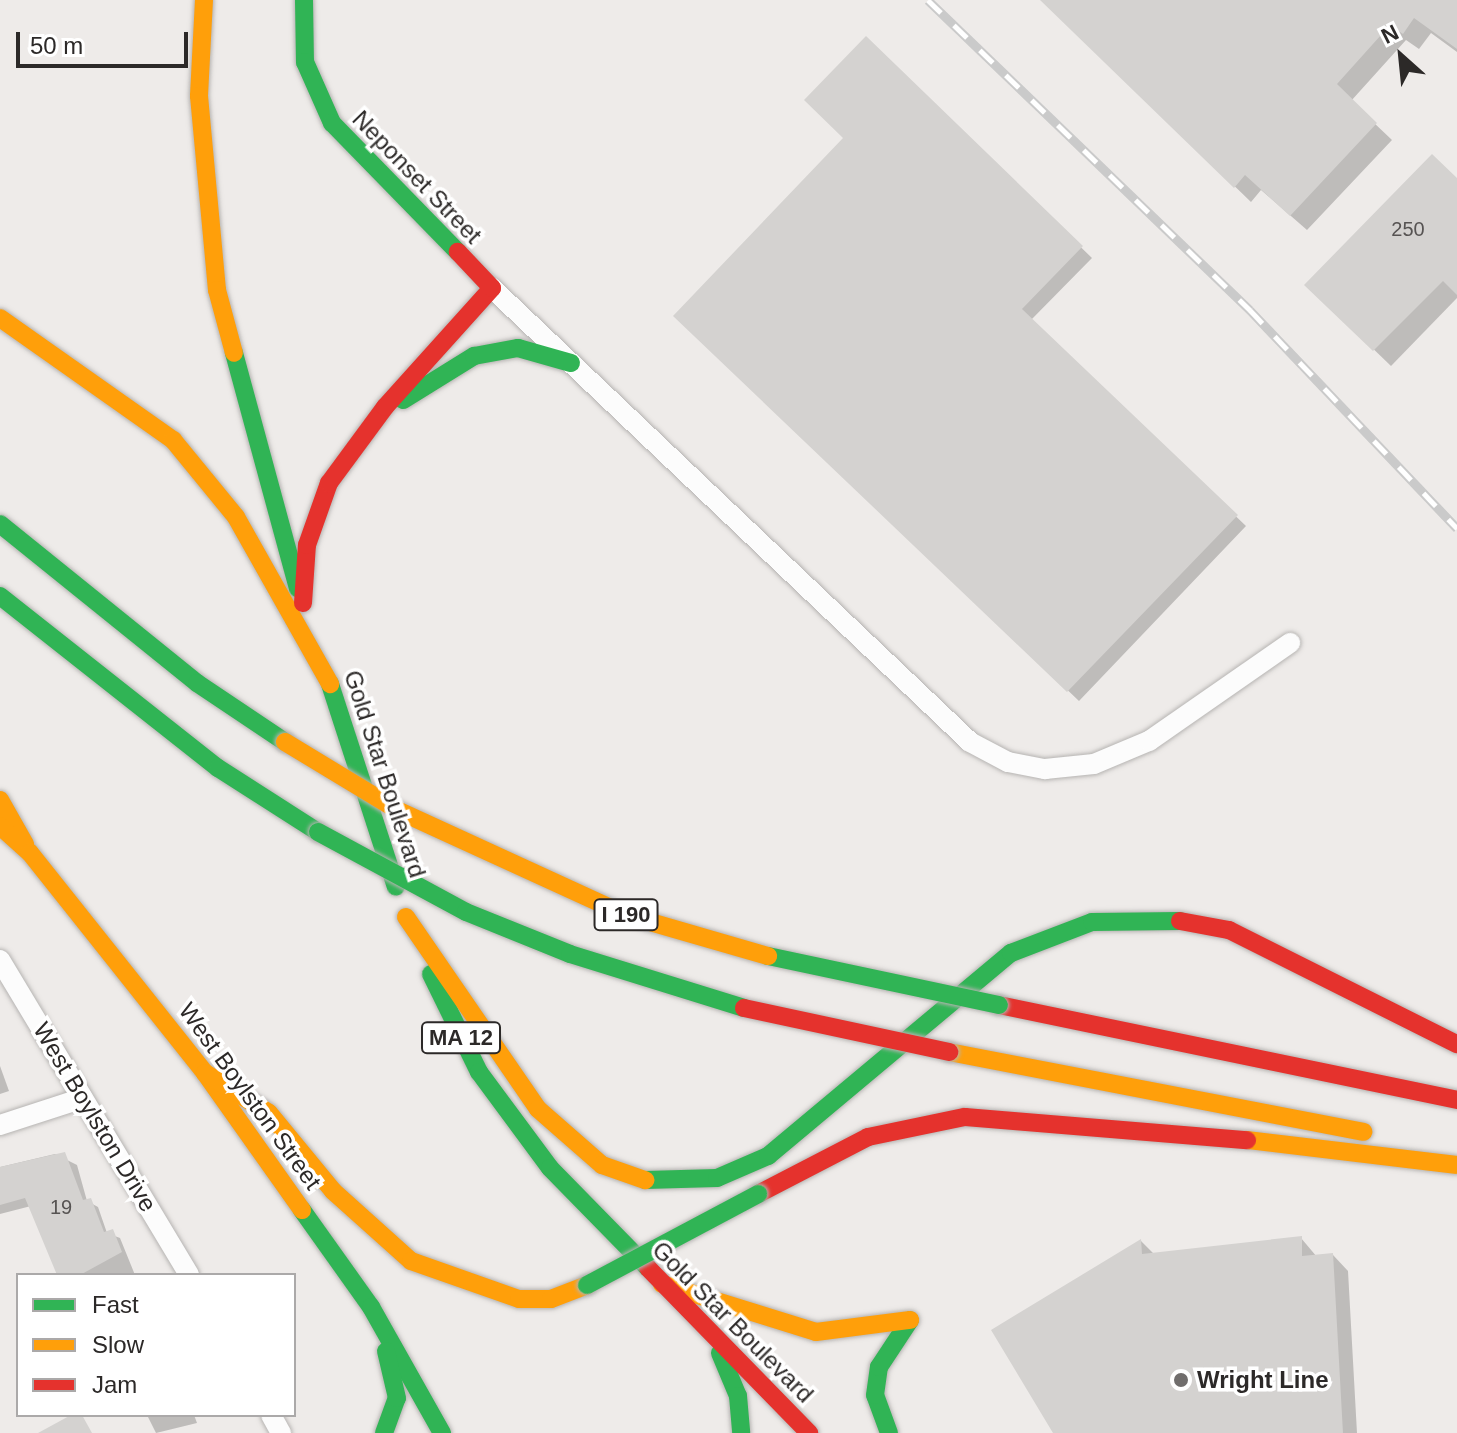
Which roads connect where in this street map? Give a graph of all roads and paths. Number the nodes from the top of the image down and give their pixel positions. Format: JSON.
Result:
{"nodes":[{"id":1,"x":192,"y":0,"type":"edge"},
{"id":2,"x":204,"y":0,"type":"edge"},
{"id":3,"x":304,"y":0,"type":"edge"},
{"id":4,"x":202,"y":51,"type":"junction"},
{"id":5,"x":492,"y":288,"type":"junction"},
{"id":6,"x":0,"y":318,"type":"edge"},
{"id":7,"x":0,"y":329,"type":"edge"},
{"id":8,"x":571,"y":363,"type":"junction"},
{"id":9,"x":104,"y":385,"type":"junction"},
{"id":10,"x":380,"y":413,"type":"junction"},
{"id":11,"x":0,"y":524,"type":"edge"},
{"id":12,"x":0,"y":596,"type":"edge"},
{"id":13,"x":303,"y":603,"type":"junction"},
{"id":14,"x":1290,"y":643,"type":"dead end"},
{"id":15,"x":330,"y":684,"type":"junction"},
{"id":16,"x":0,"y":800,"type":"edge"},
{"id":17,"x":0,"y":826,"type":"edge"},
{"id":18,"x":30,"y":853,"type":"junction"},
{"id":19,"x":406,"y":917,"type":"junction"},
{"id":20,"x":0,"y":960,"type":"edge"},
{"id":21,"x":1457,"y":1044,"type":"edge"},
{"id":22,"x":205,"y":1073,"type":"junction"},
{"id":23,"x":83,"y":1098,"type":"junction"},
{"id":24,"x":1457,"y":1100,"type":"edge"},
{"id":25,"x":0,"y":1125,"type":"edge"},
{"id":26,"x":1457,"y":1156,"type":"edge"},
{"id":27,"x":1457,"y":1165,"type":"edge"},
{"id":28,"x":188,"y":1273,"type":"edge"},
{"id":29,"x":662,"y":1284,"type":"junction"},
{"id":30,"x":371,"y":1307,"type":"junction"},
{"id":31,"x":704,"y":1326,"type":"junction"},
{"id":32,"x":430,"y":1408,"type":"junction"},
{"id":33,"x":384,"y":1433,"type":"edge"},
{"id":34,"x":442,"y":1433,"type":"edge"},
{"id":35,"x":456,"y":1433,"type":"edge"},
{"id":36,"x":741,"y":1433,"type":"edge"},
{"id":37,"x":809,"y":1433,"type":"edge"},
{"id":38,"x":889,"y":1433,"type":"edge"}],
"edges":[{"from":1,"to":4,"type":"main road"},
{"from":2,"to":4,"type":"main road","name":"Gold Star Boulevard","number":"MA 12"},
{"from":3,"to":5,"type":"main road","name":"Neponset Street"},
{"from":4,"to":13,"type":"main road","name":"Gold Star Boulevard","number":"MA 12"},
{"from":5,"to":8,"type":"street"},
{"from":5,"to":10,"type":"main road"},
{"from":6,"to":9,"type":"main road"},
{"from":7,"to":9,"type":"main road"},
{"from":8,"to":10,"type":"main road"},
{"from":8,"to":14,"type":"street"},
{"from":9,"to":15,"type":"main road"},
{"from":10,"to":13,"type":"main road"},
{"from":11,"to":24,"type":"main road","number":"I 190","bridge":true},
{"from":12,"to":26,"type":"main road","number":"I 190","bridge":true},
{"from":13,"to":15,"type":"main road","name":"Gold Star Boulevard","number":"MA 12"},
{"from":15,"to":19,"type":"main road","name":"Gold Star Boulevard","number":"MA 12"},
{"from":16,"to":18,"type":"main road","name":"West Boylston Street"},
{"from":17,"to":18,"type":"main road"},
{"from":18,"to":22,"type":"main road","name":"West Boylston Street"},
{"from":19,"to":21,"type":"main road"},
{"from":19,"to":29,"type":"main road","name":"Gold Star Boulevard","number":"MA 12"},
{"from":20,"to":23,"type":"street","name":"West Boylston Drive"},
{"from":22,"to":27,"type":"main road","bridge":true},
{"from":22,"to":30,"type":"main road","name":"West Boylston Street"},
{"from":23,"to":25,"type":"street"},
{"from":23,"to":28,"type":"street","name":"West Boylston Drive"},
{"from":29,"to":31,"type":"main road","name":"Gold Star Boulevard","number":"MA 12"},
{"from":29,"to":38,"type":"main road"},
{"from":30,"to":32,"type":"main road","name":"West Boylston Street"},
{"from":30,"to":33,"type":"main road"},
{"from":31,"to":36,"type":"main road"},
{"from":31,"to":37,"type":"main road","name":"Gold Star Boulevard","number":"MA 12"},
{"from":32,"to":34,"type":"main road","name":"West Boylston Street"},
{"from":32,"to":35,"type":"main road"}]}
